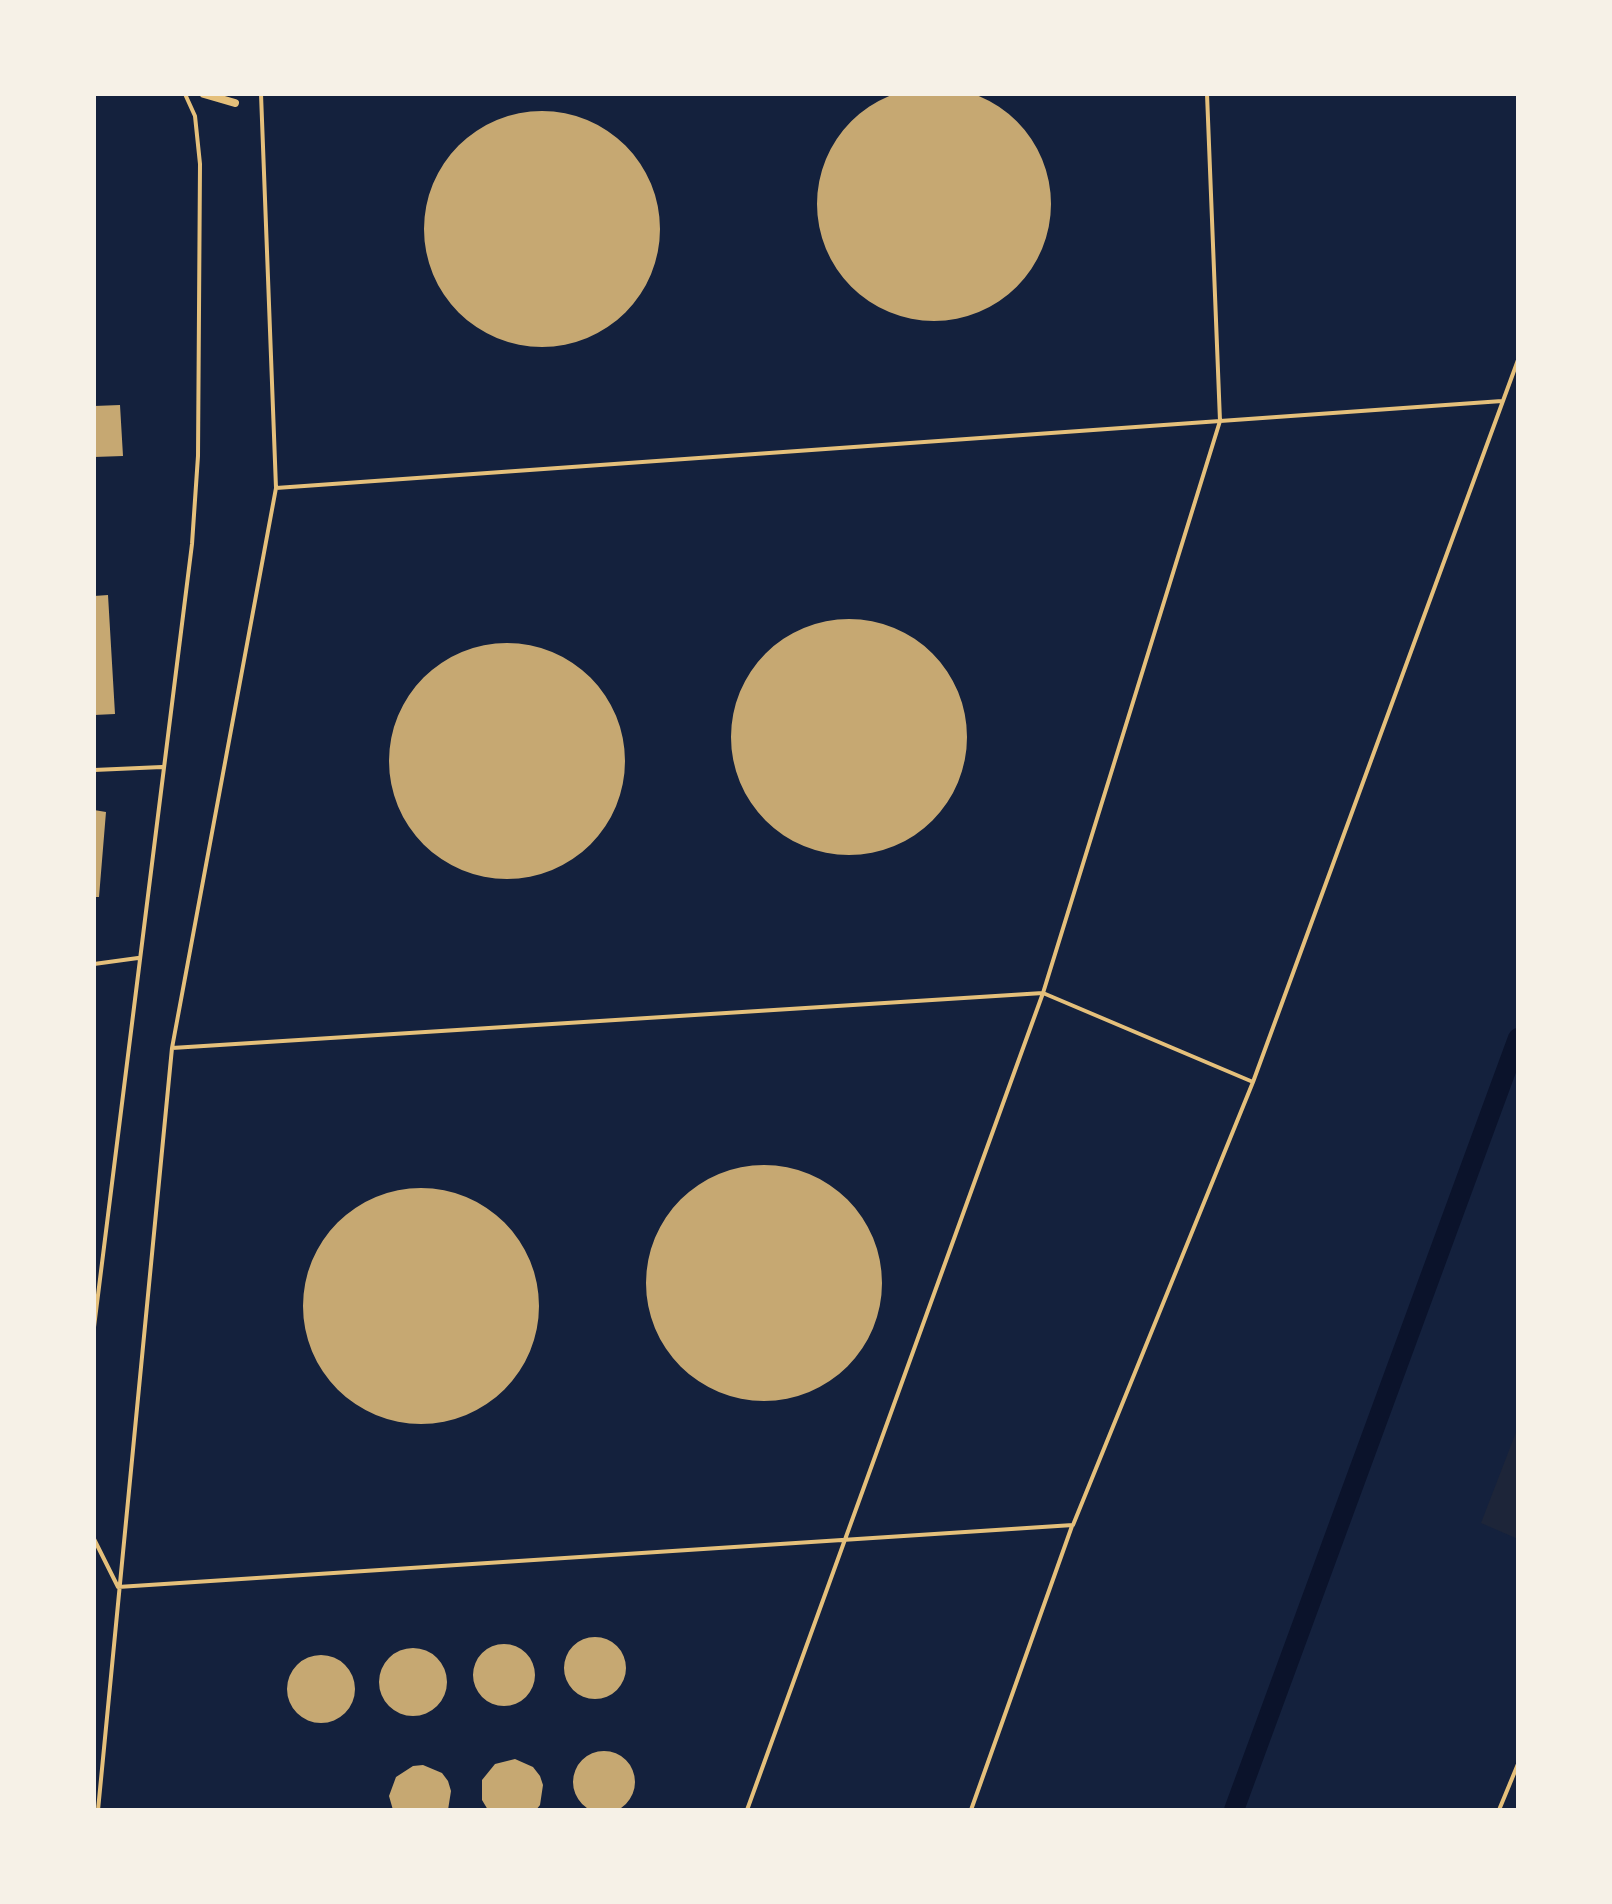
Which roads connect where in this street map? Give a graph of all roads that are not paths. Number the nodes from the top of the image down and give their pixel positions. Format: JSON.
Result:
{"nodes":[{"id":1,"x":185,"y":94,"type":"edge"},
{"id":2,"x":204,"y":94,"type":"edge"},
{"id":3,"x":261,"y":94,"type":"edge"},
{"id":4,"x":1207,"y":94,"type":"edge"},
{"id":5,"x":235,"y":103,"type":"dead end"},
{"id":6,"x":1518,"y":360,"type":"edge"},
{"id":7,"x":1502,"y":401,"type":"junction"},
{"id":8,"x":1220,"y":421,"type":"junction"},
{"id":9,"x":276,"y":488,"type":"junction"},
{"id":10,"x":162,"y":767,"type":"junction"},
{"id":11,"x":94,"y":770,"type":"edge"},
{"id":12,"x":138,"y":958,"type":"junction"},
{"id":13,"x":94,"y":964,"type":"edge"},
{"id":14,"x":1043,"y":993,"type":"junction"},
{"id":15,"x":172,"y":1048,"type":"junction"},
{"id":16,"x":1253,"y":1082,"type":"junction"},
{"id":17,"x":94,"y":1327,"type":"edge"},
{"id":18,"x":1073,"y":1525,"type":"junction"},
{"id":19,"x":846,"y":1538,"type":"junction"},
{"id":20,"x":94,"y":1539,"type":"edge"},
{"id":21,"x":118,"y":1587,"type":"junction"},
{"id":22,"x":1518,"y":1764,"type":"edge"},
{"id":23,"x":98,"y":1810,"type":"edge"},
{"id":24,"x":747,"y":1810,"type":"edge"},
{"id":25,"x":971,"y":1810,"type":"edge"},
{"id":26,"x":1499,"y":1810,"type":"edge"}],
"edges":[{"from":1,"to":10,"type":"lane"},
{"from":2,"to":5,"type":"street"},
{"from":3,"to":9,"type":"lane"},
{"from":4,"to":8,"type":"lane"},
{"from":6,"to":7,"type":"lane"},
{"from":7,"to":8,"type":"lane"},
{"from":7,"to":16,"type":"lane"},
{"from":8,"to":9,"type":"lane"},
{"from":8,"to":14,"type":"lane"},
{"from":9,"to":15,"type":"lane"},
{"from":10,"to":11,"type":"lane"},
{"from":10,"to":12,"type":"lane"},
{"from":12,"to":13,"type":"lane"},
{"from":12,"to":17,"type":"lane"},
{"from":14,"to":15,"type":"lane"},
{"from":14,"to":16,"type":"lane"},
{"from":14,"to":19,"type":"lane"},
{"from":15,"to":21,"type":"lane"},
{"from":16,"to":18,"type":"lane"},
{"from":18,"to":19,"type":"lane"},
{"from":18,"to":25,"type":"lane"},
{"from":19,"to":21,"type":"lane"},
{"from":19,"to":24,"type":"lane"},
{"from":20,"to":21,"type":"lane"},
{"from":21,"to":23,"type":"lane"},
{"from":22,"to":26,"type":"lane"}]}
